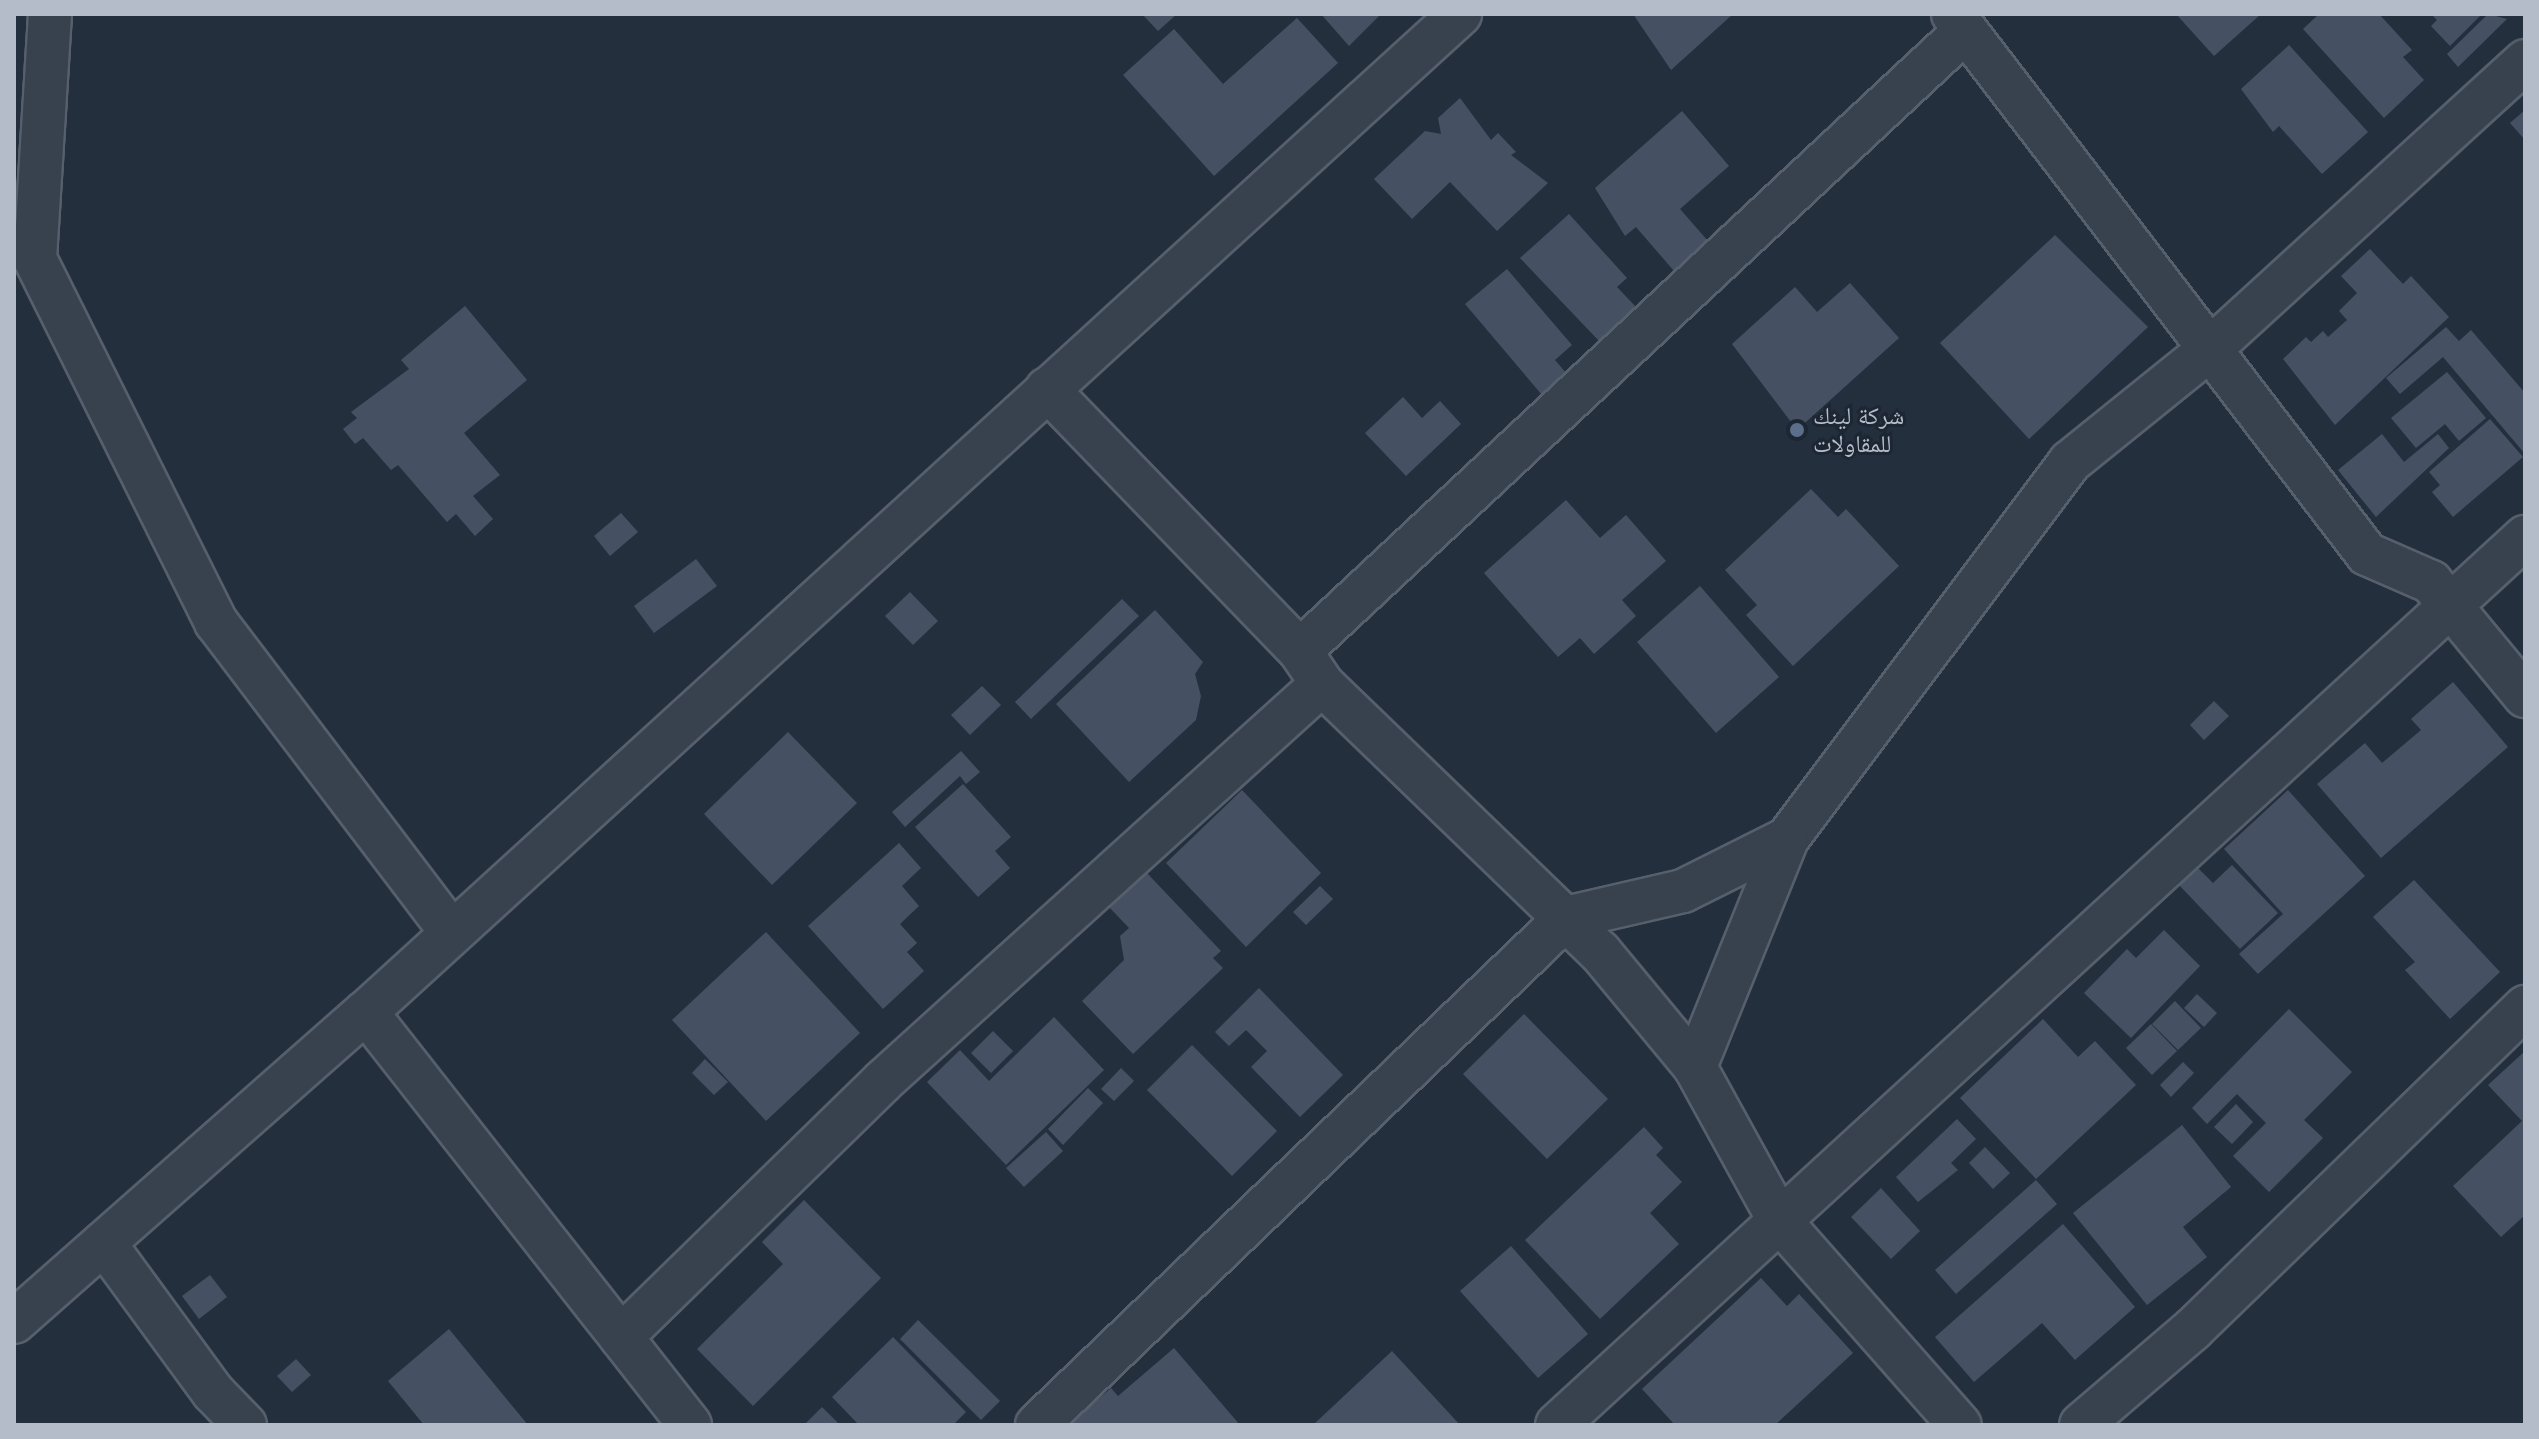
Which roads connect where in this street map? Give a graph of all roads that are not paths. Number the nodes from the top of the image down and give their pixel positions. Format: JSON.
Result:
{"nodes":[{"id":1,"x":50,"y":14,"type":"edge"},
{"id":2,"x":1460,"y":14,"type":"edge"},
{"id":3,"x":1958,"y":23,"type":"edge"},
{"id":4,"x":2525,"y":61,"type":"edge"},
{"id":5,"x":2210,"y":349,"type":"junction"},
{"id":6,"x":1047,"y":389,"type":"junction"},
{"id":7,"x":2525,"y":537,"type":"edge"},
{"id":8,"x":2450,"y":606,"type":"junction"},
{"id":9,"x":1311,"y":668,"type":"junction"},
{"id":10,"x":2525,"y":696,"type":"edge"},
{"id":11,"x":1787,"y":839,"type":"junction"},
{"id":12,"x":1566,"y":918,"type":"junction"},
{"id":13,"x":451,"y":932,"type":"junction"},
{"id":14,"x":2525,"y":1007,"type":"edge"},
{"id":15,"x":366,"y":1012,"type":"junction"},
{"id":16,"x":1695,"y":1067,"type":"junction"},
{"id":17,"x":1779,"y":1220,"type":"junction"},
{"id":18,"x":104,"y":1243,"type":"junction"},
{"id":19,"x":14,"y":1322,"type":"edge"},
{"id":20,"x":621,"y":1337,"type":"junction"},
{"id":21,"x":245,"y":1425,"type":"edge"},
{"id":22,"x":690,"y":1425,"type":"edge"},
{"id":23,"x":1037,"y":1425,"type":"edge"},
{"id":24,"x":1557,"y":1425,"type":"edge"},
{"id":25,"x":1960,"y":1425,"type":"edge"},
{"id":26,"x":2081,"y":1425,"type":"edge"}],
"edges":[{"from":1,"to":13,"type":"street"},
{"from":2,"to":6,"type":"street"},
{"from":3,"to":5,"type":"street"},
{"from":3,"to":9,"type":"street"},
{"from":4,"to":5,"type":"street"},
{"from":5,"to":8,"type":"street"},
{"from":5,"to":11,"type":"street"},
{"from":6,"to":9,"type":"street"},
{"from":6,"to":13,"type":"street"},
{"from":7,"to":8,"type":"street"},
{"from":8,"to":10,"type":"street"},
{"from":8,"to":17,"type":"street"},
{"from":9,"to":12,"type":"street"},
{"from":9,"to":20,"type":"street"},
{"from":11,"to":12,"type":"street"},
{"from":11,"to":16,"type":"street"},
{"from":12,"to":16,"type":"street"},
{"from":12,"to":23,"type":"street"},
{"from":13,"to":15,"type":"street"},
{"from":14,"to":26,"type":"street"},
{"from":15,"to":18,"type":"street"},
{"from":15,"to":20,"type":"street"},
{"from":16,"to":17,"type":"street"},
{"from":17,"to":24,"type":"street"},
{"from":17,"to":25,"type":"street"},
{"from":18,"to":19,"type":"street"},
{"from":18,"to":21,"type":"street"},
{"from":20,"to":22,"type":"street"}]}
